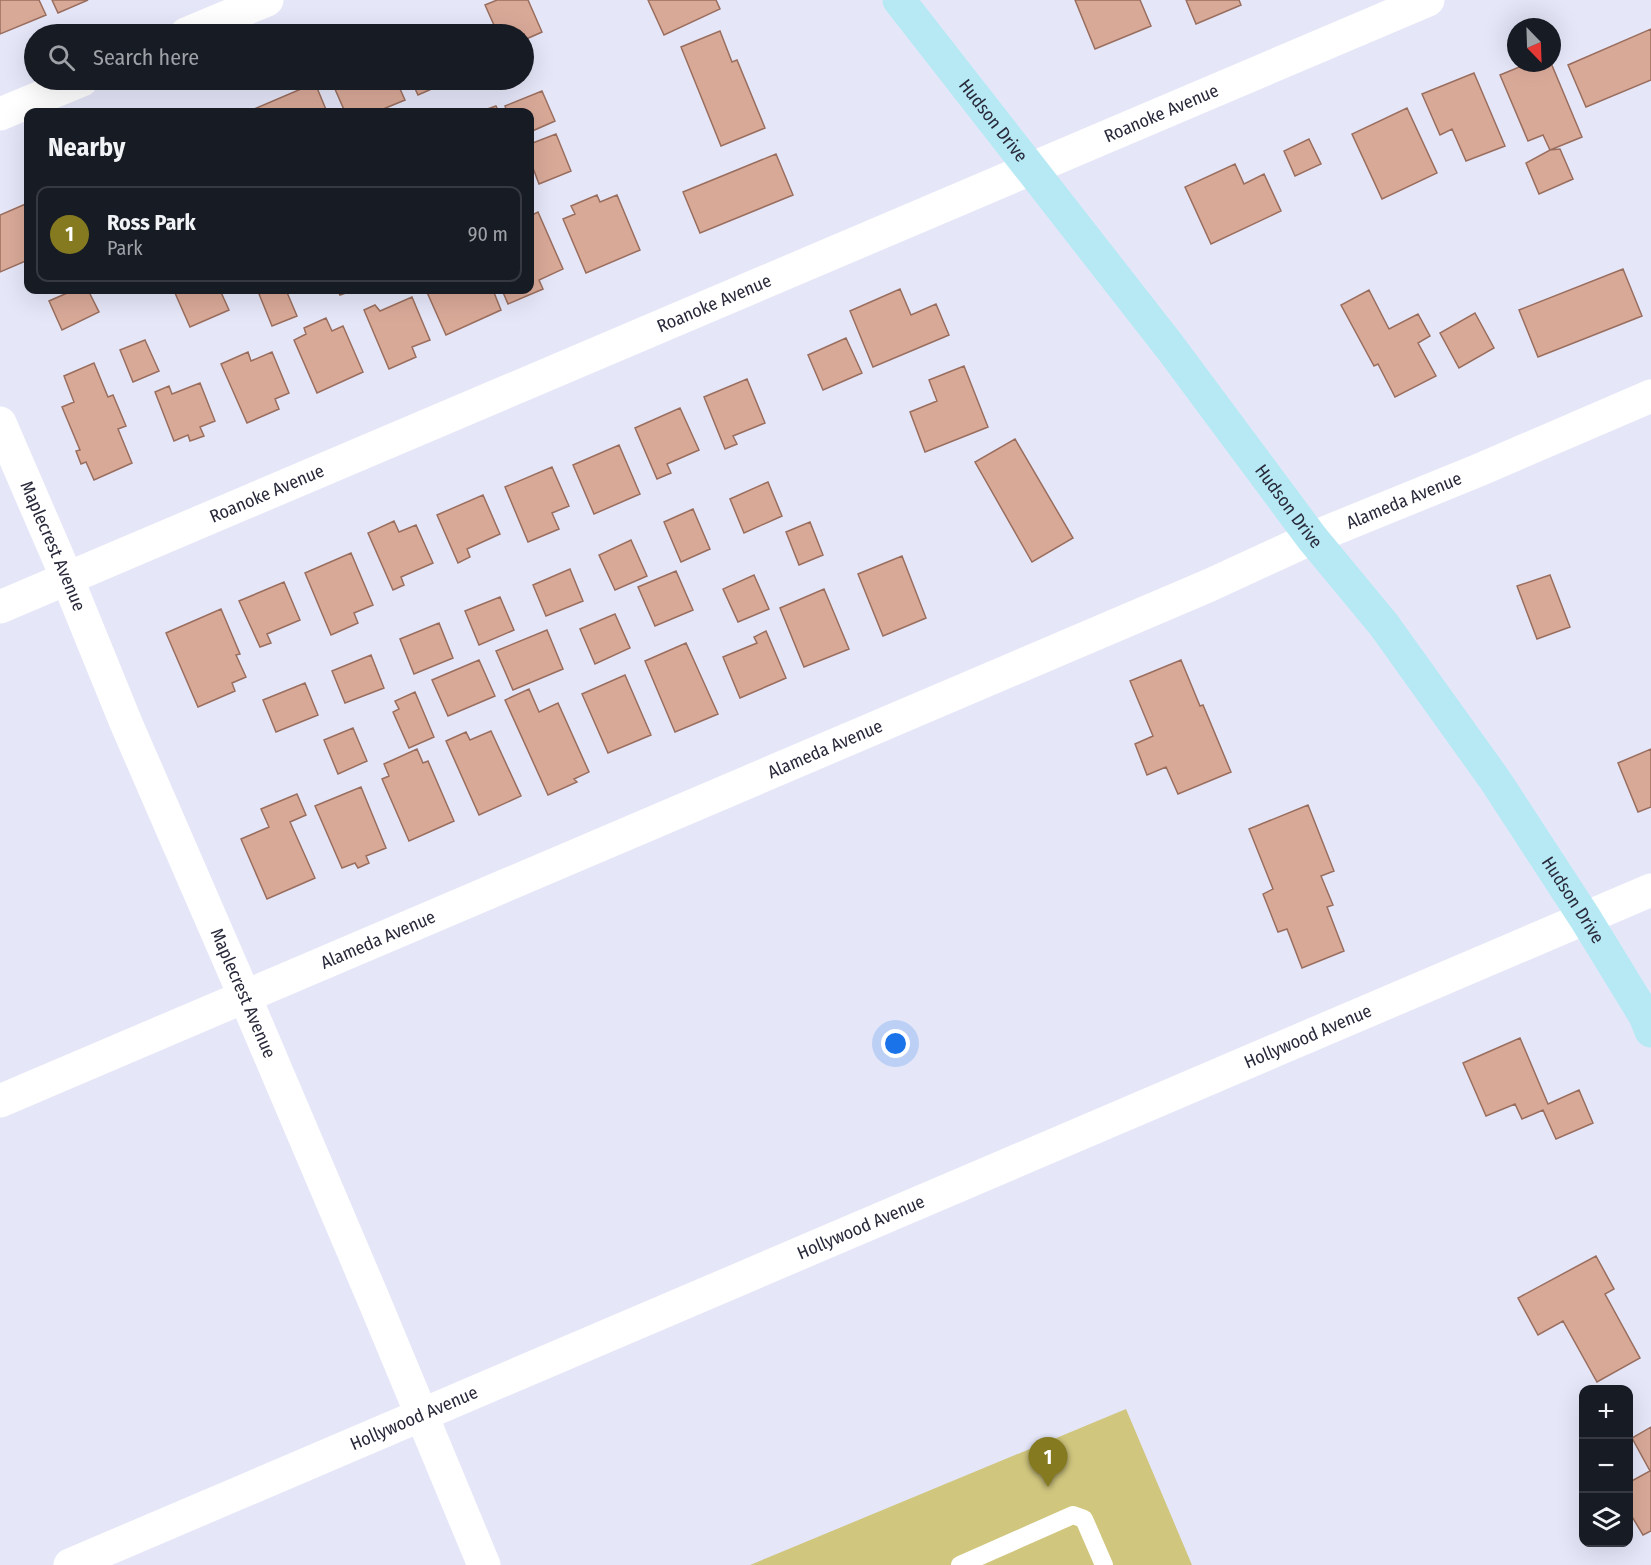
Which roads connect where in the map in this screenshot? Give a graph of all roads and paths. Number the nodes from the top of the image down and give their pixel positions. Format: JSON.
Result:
{"nodes":[{"id":1,"x":267,"y":0,"type":"edge"},
{"id":2,"x":899,"y":0,"type":"edge"},
{"id":3,"x":1428,"y":0,"type":"edge"},
{"id":4,"x":210,"y":24,"type":"edge"},
{"id":5,"x":58,"y":90,"type":"edge"},
{"id":6,"x":0,"y":114,"type":"edge"},
{"id":7,"x":1030,"y":170,"type":"junction"},
{"id":8,"x":1651,"y":396,"type":"edge"},
{"id":9,"x":0,"y":423,"type":"edge"},
{"id":10,"x":1312,"y":538,"type":"junction"},
{"id":11,"x":67,"y":578,"type":"junction"},
{"id":12,"x":0,"y":607,"type":"edge"},
{"id":13,"x":1651,"y":890,"type":"edge"},
{"id":14,"x":1585,"y":918,"type":"junction"},
{"id":15,"x":246,"y":997,"type":"junction"},
{"id":16,"x":1651,"y":1031,"type":"edge"},
{"id":17,"x":0,"y":1101,"type":"edge"},
{"id":18,"x":420,"y":1415,"type":"junction"},
{"id":19,"x":70,"y":1565,"type":"edge"},
{"id":20,"x":484,"y":1565,"type":"edge"},
{"id":21,"x":960,"y":1565,"type":"edge"},
{"id":22,"x":1104,"y":1565,"type":"edge"}],
"edges":[{"from":1,"to":4,"type":"street"},
{"from":2,"to":7,"type":"street","name":"Hudson Drive"},
{"from":3,"to":7,"type":"street","name":"Roanoke Avenue"},
{"from":5,"to":6,"type":"street"},
{"from":7,"to":10,"type":"street","name":"Hudson Drive"},
{"from":7,"to":11,"type":"street","name":"Roanoke Avenue"},
{"from":8,"to":10,"type":"street","name":"Alameda Avenue"},
{"from":9,"to":11,"type":"street","name":"Maplecrest Avenue"},
{"from":10,"to":14,"type":"street","name":"Hudson Drive"},
{"from":10,"to":15,"type":"street","name":"Alameda Avenue"},
{"from":11,"to":12,"type":"street","name":"Roanoke Avenue"},
{"from":11,"to":15,"type":"street","name":"Maplecrest Avenue"},
{"from":13,"to":14,"type":"street","name":"Hollywood Avenue"},
{"from":14,"to":16,"type":"street","name":"Hudson Drive"},
{"from":14,"to":18,"type":"street","name":"Hollywood Avenue"},
{"from":15,"to":17,"type":"street","name":"Alameda Avenue"},
{"from":15,"to":18,"type":"street","name":"Maplecrest Avenue"},
{"from":18,"to":19,"type":"street","name":"Hollywood Avenue"},
{"from":18,"to":20,"type":"street","name":"Maplecrest Avenue"},
{"from":21,"to":22,"type":"lane"}]}
